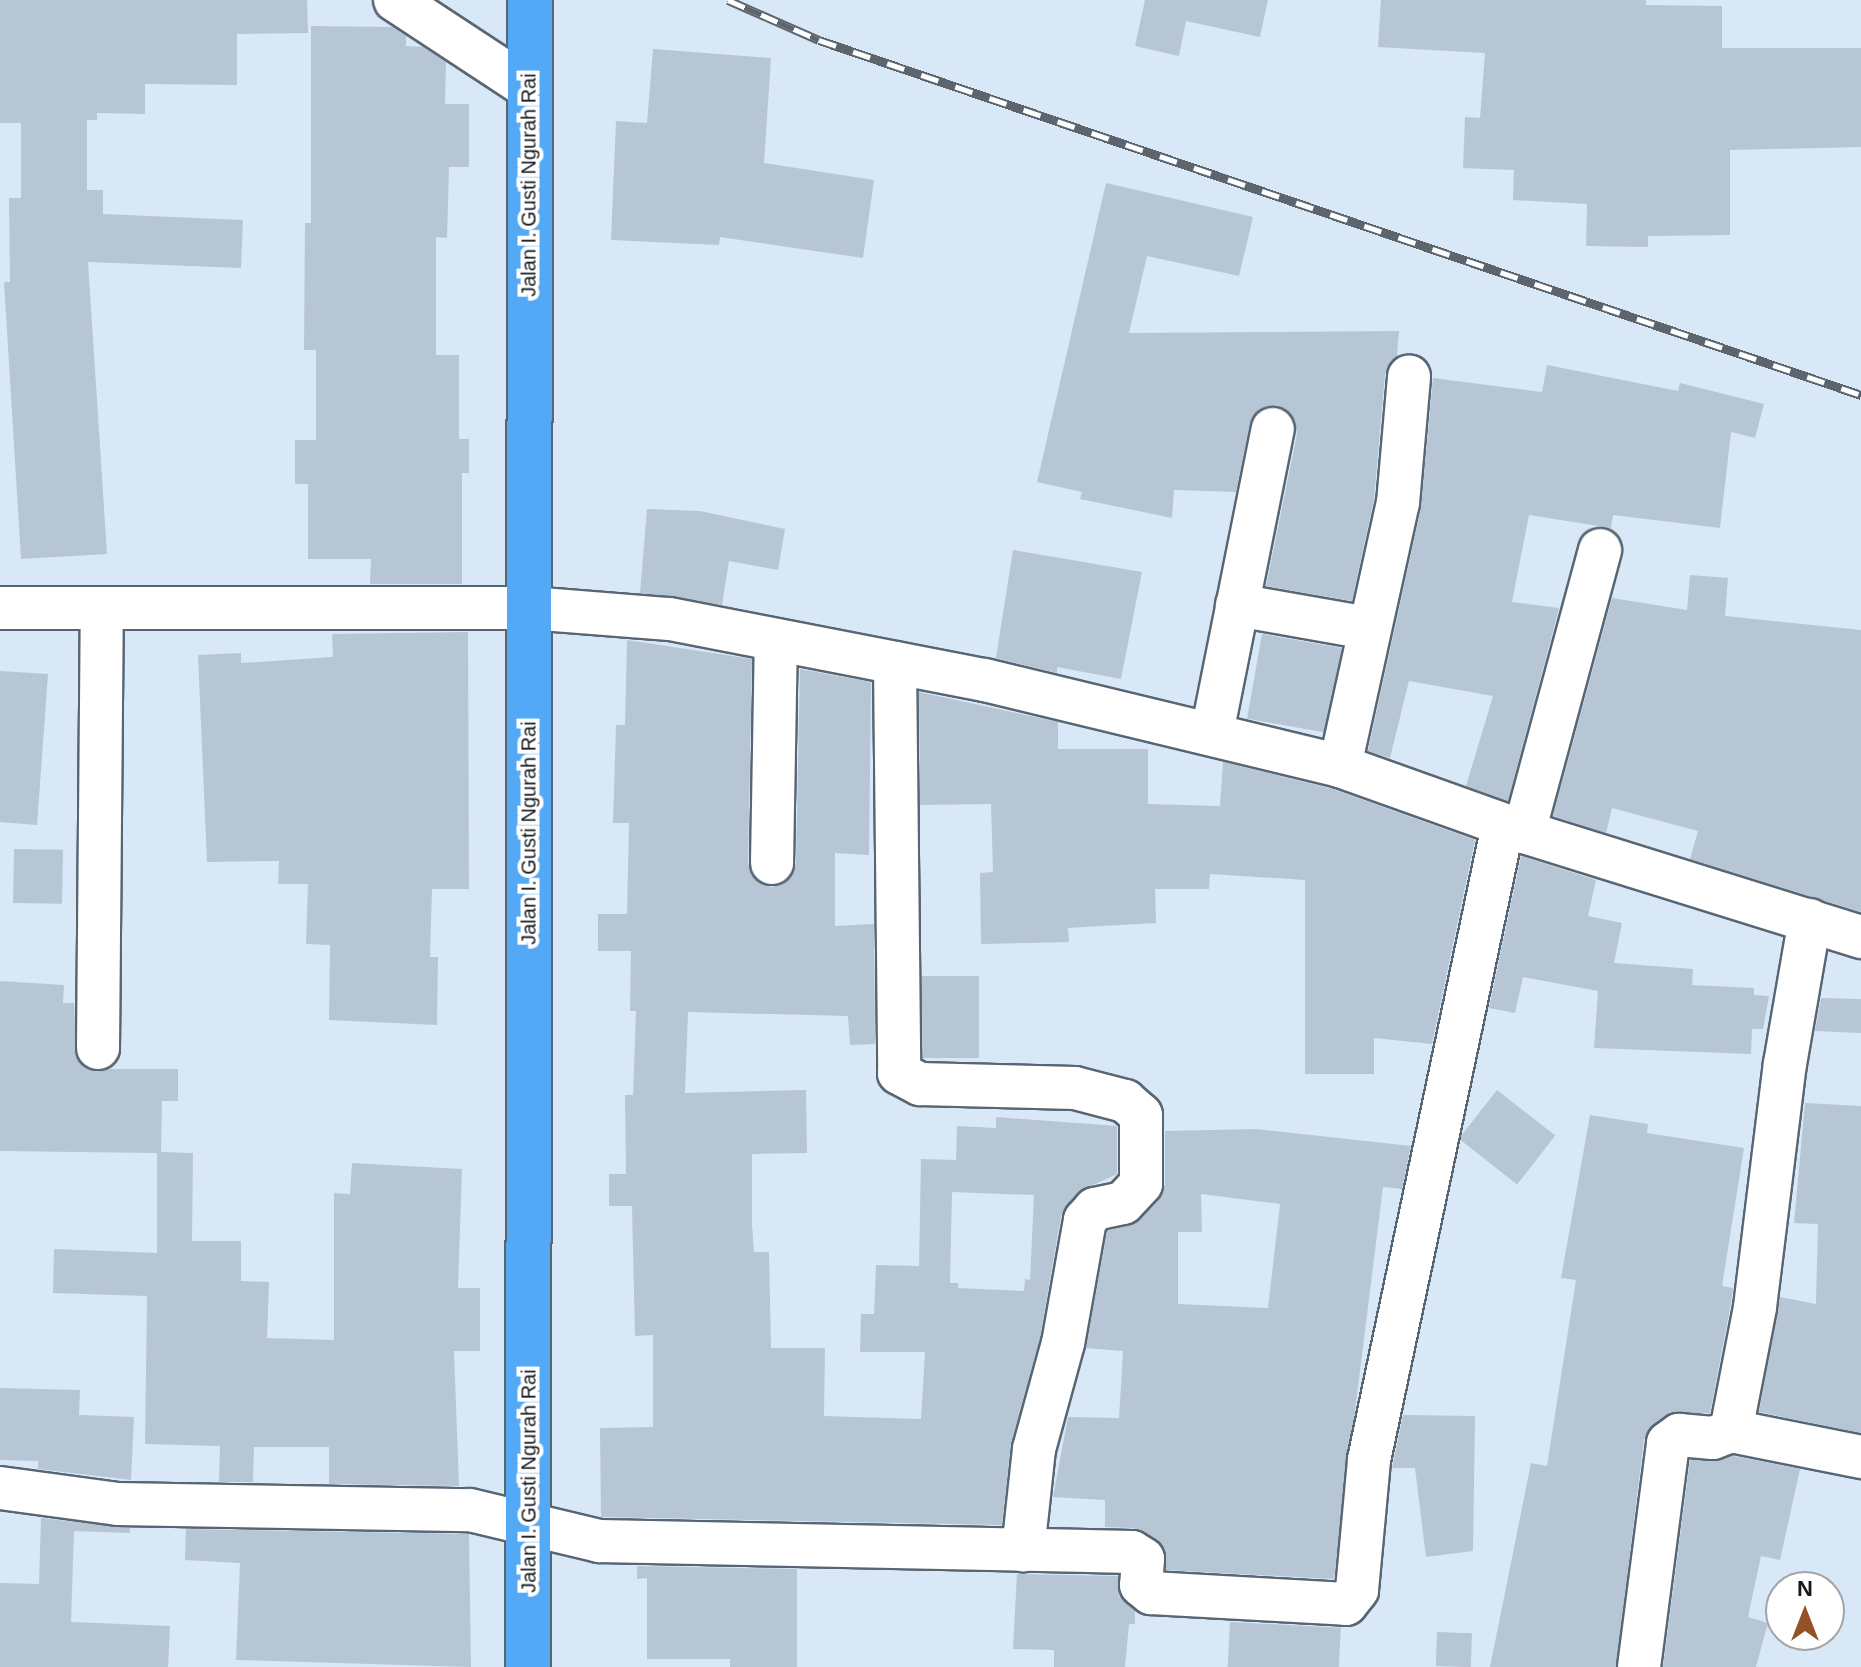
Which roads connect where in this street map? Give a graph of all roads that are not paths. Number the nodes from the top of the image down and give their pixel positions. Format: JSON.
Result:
{"nodes":[{"id":1,"x":395,"y":0,"type":"edge"},
{"id":2,"x":530,"y":0,"type":"edge"},
{"id":3,"x":529,"y":88,"type":"junction"},
{"id":4,"x":1409,"y":376,"type":"dead end"},
{"id":5,"x":1273,"y":429,"type":"dead end"},
{"id":6,"x":1600,"y":550,"type":"dead end"},
{"id":7,"x":1237,"y":605,"type":"junction"},
{"id":8,"x":0,"y":608,"type":"edge"},
{"id":9,"x":529,"y":608,"type":"junction"},
{"id":10,"x":102,"y":609,"type":"junction"},
{"id":11,"x":1351,"y":625,"type":"dead end"},
{"id":12,"x":776,"y":640,"type":"junction"},
{"id":13,"x":895,"y":663,"type":"junction"},
{"id":14,"x":1212,"y":733,"type":"junction"},
{"id":15,"x":1340,"y":766,"type":"junction"},
{"id":16,"x":1513,"y":828,"type":"junction"},
{"id":17,"x":772,"y":863,"type":"dead end"},
{"id":18,"x":1810,"y":920,"type":"junction"},
{"id":19,"x":1861,"y":937,"type":"edge"},
{"id":20,"x":98,"y":1048,"type":"dead end"},
{"id":21,"x":1731,"y":1431,"type":"junction"},
{"id":22,"x":1861,"y":1457,"type":"edge"},
{"id":23,"x":0,"y":1488,"type":"edge"},
{"id":24,"x":529,"y":1521,"type":"junction"},
{"id":25,"x":1023,"y":1550,"type":"junction"},
{"id":26,"x":528,"y":1667,"type":"edge"},
{"id":27,"x":1639,"y":1667,"type":"edge"}],
"edges":[{"from":1,"to":3,"type":"street"},
{"from":2,"to":3,"type":"highway","name":"Jalan I. Gusti Ngurah Rai"},
{"from":3,"to":9,"type":"highway","name":"Jalan I. Gusti Ngurah Rai"},
{"from":4,"to":15,"type":"street"},
{"from":5,"to":7,"type":"street"},
{"from":6,"to":16,"type":"street"},
{"from":7,"to":11,"type":"street"},
{"from":7,"to":14,"type":"street"},
{"from":8,"to":10,"type":"street"},
{"from":9,"to":10,"type":"street"},
{"from":9,"to":12,"type":"street"},
{"from":9,"to":24,"type":"highway","name":"Jalan I. Gusti Ngurah Rai"},
{"from":10,"to":20,"type":"street"},
{"from":12,"to":13,"type":"street"},
{"from":12,"to":17,"type":"street"},
{"from":13,"to":14,"type":"street"},
{"from":13,"to":25,"type":"street"},
{"from":14,"to":15,"type":"street"},
{"from":15,"to":16,"type":"street"},
{"from":16,"to":18,"type":"street"},
{"from":16,"to":25,"type":"street"},
{"from":18,"to":19,"type":"street"},
{"from":18,"to":21,"type":"street"},
{"from":21,"to":22,"type":"street"},
{"from":21,"to":27,"type":"street"},
{"from":23,"to":24,"type":"street"},
{"from":24,"to":25,"type":"street"},
{"from":24,"to":26,"type":"highway","name":"Jalan I. Gusti Ngurah Rai"}]}
